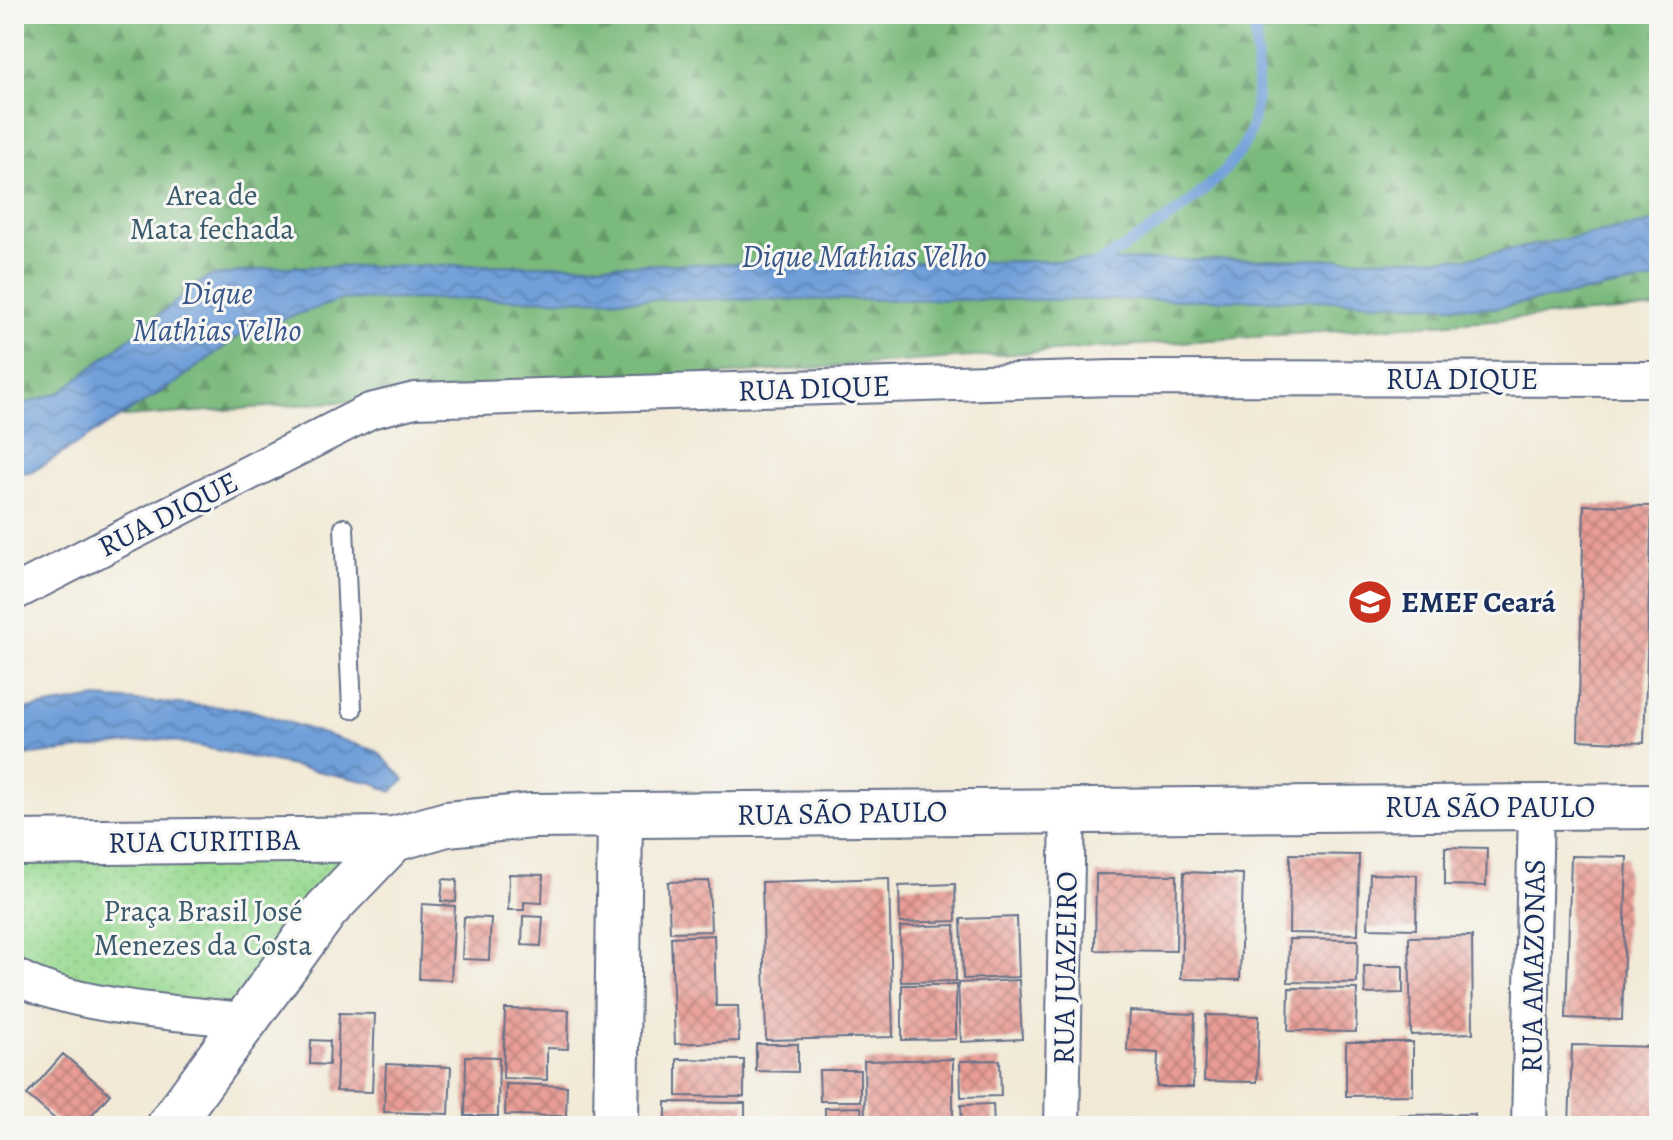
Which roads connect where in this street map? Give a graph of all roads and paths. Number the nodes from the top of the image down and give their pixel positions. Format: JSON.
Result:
{"nodes":[{"id":1,"x":1659,"y":379,"type":"edge"},
{"id":2,"x":344,"y":528,"type":"dead end"},
{"id":3,"x":14,"y":593,"type":"edge"},
{"id":4,"x":352,"y":709,"type":"dead end"},
{"id":5,"x":1659,"y":806,"type":"edge"},
{"id":6,"x":1536,"y":807,"type":"junction"},
{"id":7,"x":1068,"y":809,"type":"junction"},
{"id":8,"x":620,"y":816,"type":"junction"},
{"id":9,"x":394,"y":839,"type":"junction"},
{"id":10,"x":14,"y":843,"type":"edge"},
{"id":11,"x":14,"y":975,"type":"edge"},
{"id":12,"x":247,"y":1020,"type":"junction"},
{"id":13,"x":169,"y":1126,"type":"edge"},
{"id":14,"x":616,"y":1126,"type":"edge"},
{"id":15,"x":1062,"y":1126,"type":"edge"},
{"id":16,"x":1529,"y":1126,"type":"edge"}],
"edges":[{"from":1,"to":3,"type":"street","name":"RUA DIQUE"},
{"from":2,"to":4,"type":"lane"},
{"from":5,"to":6,"type":"street","name":"RUA SÃO PAULO"},
{"from":6,"to":7,"type":"street","name":"RUA SÃO PAULO"},
{"from":6,"to":16,"type":"street","name":"RUA AMAZONAS"},
{"from":7,"to":8,"type":"street","name":"RUA SÃO PAULO"},
{"from":7,"to":15,"type":"street","name":"RUA JUAZEIRO"},
{"from":8,"to":9,"type":"street","name":"RUA SÃO PAULO"},
{"from":8,"to":14,"type":"street"},
{"from":9,"to":10,"type":"street","name":"RUA CURITIBA"},
{"from":9,"to":12,"type":"street"},
{"from":11,"to":12,"type":"street"},
{"from":12,"to":13,"type":"street"}]}
